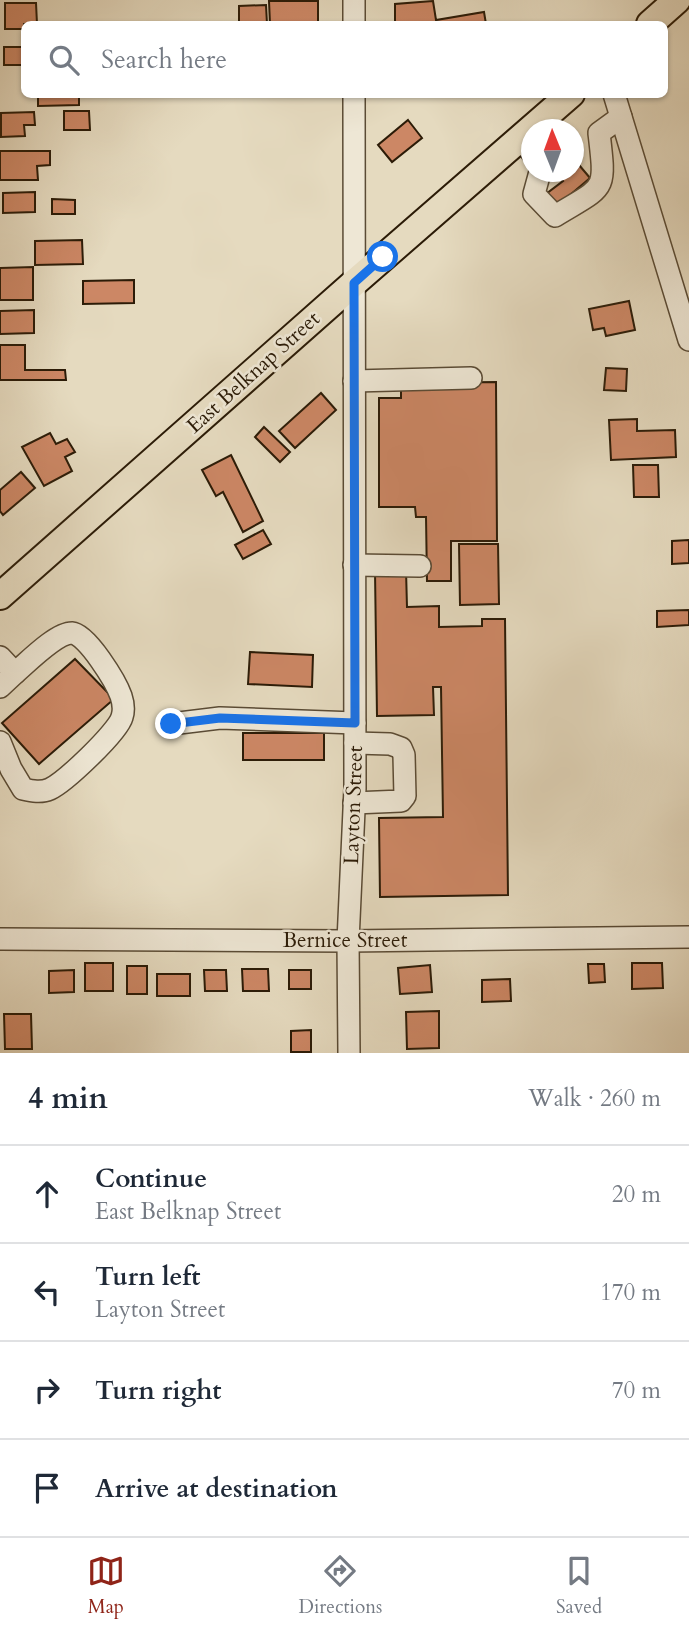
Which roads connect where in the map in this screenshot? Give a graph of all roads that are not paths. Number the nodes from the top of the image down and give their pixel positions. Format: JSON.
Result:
{"nodes":[{"id":1,"x":354,"y":0,"type":"edge"},
{"id":2,"x":677,"y":0,"type":"edge"},
{"id":3,"x":354,"y":21,"type":"edge"},
{"id":4,"x":653,"y":21,"type":"edge"},
{"id":5,"x":354,"y":98,"type":"edge"},
{"id":6,"x":568,"y":98,"type":"edge"},
{"id":7,"x":615,"y":98,"type":"edge"},
{"id":8,"x":621,"y":117,"type":"junction"},
{"id":9,"x":549,"y":119,"type":"edge"},
{"id":10,"x":521,"y":150,"type":"edge"},
{"id":11,"x":537,"y":182,"type":"edge"},
{"id":12,"x":354,"y":283,"type":"junction"},
{"id":13,"x":689,"y":340,"type":"edge"},
{"id":14,"x":471,"y":378,"type":"dead end"},
{"id":15,"x":354,"y":380,"type":"junction"},
{"id":16,"x":354,"y":565,"type":"junction"},
{"id":17,"x":420,"y":566,"type":"dead end"},
{"id":18,"x":0,"y":596,"type":"edge"},
{"id":19,"x":5,"y":672,"type":"edge"},
{"id":20,"x":171,"y":724,"type":"dead end"},
{"id":21,"x":355,"y":733,"type":"junction"},
{"id":22,"x":0,"y":742,"type":"edge"},
{"id":23,"x":354,"y":803,"type":"junction"},
{"id":24,"x":689,"y":937,"type":"edge"},
{"id":25,"x":0,"y":939,"type":"edge"},
{"id":26,"x":348,"y":941,"type":"junction"},
{"id":27,"x":349,"y":1053,"type":"edge"}],
"edges":[{"from":1,"to":3,"type":"street"},
{"from":2,"to":4,"type":"main road"},
{"from":5,"to":12,"type":"street","name":"Layton Street"},
{"from":6,"to":9,"type":"main road","name":"East Belknap Street"},
{"from":7,"to":8,"type":"street"},
{"from":8,"to":11,"type":"street"},
{"from":8,"to":13,"type":"street"},
{"from":10,"to":12,"type":"main road","name":"East Belknap Street"},
{"from":12,"to":15,"type":"street","name":"Layton Street"},
{"from":12,"to":18,"type":"main road","name":"East Belknap Street"},
{"from":14,"to":15,"type":"street"},
{"from":15,"to":16,"type":"street","name":"Layton Street"},
{"from":16,"to":17,"type":"street"},
{"from":16,"to":21,"type":"street","name":"Layton Street"},
{"from":19,"to":22,"type":"street"},
{"from":20,"to":21,"type":"street"},
{"from":21,"to":23,"type":"street","name":"Layton Street"},
{"from":21,"to":23,"type":"street"},
{"from":23,"to":26,"type":"street","name":"Layton Street"},
{"from":24,"to":26,"type":"street","name":"Bernice Street"},
{"from":25,"to":26,"type":"street","name":"Bernice Street"},
{"from":26,"to":27,"type":"street","name":"Layton Street"}]}
